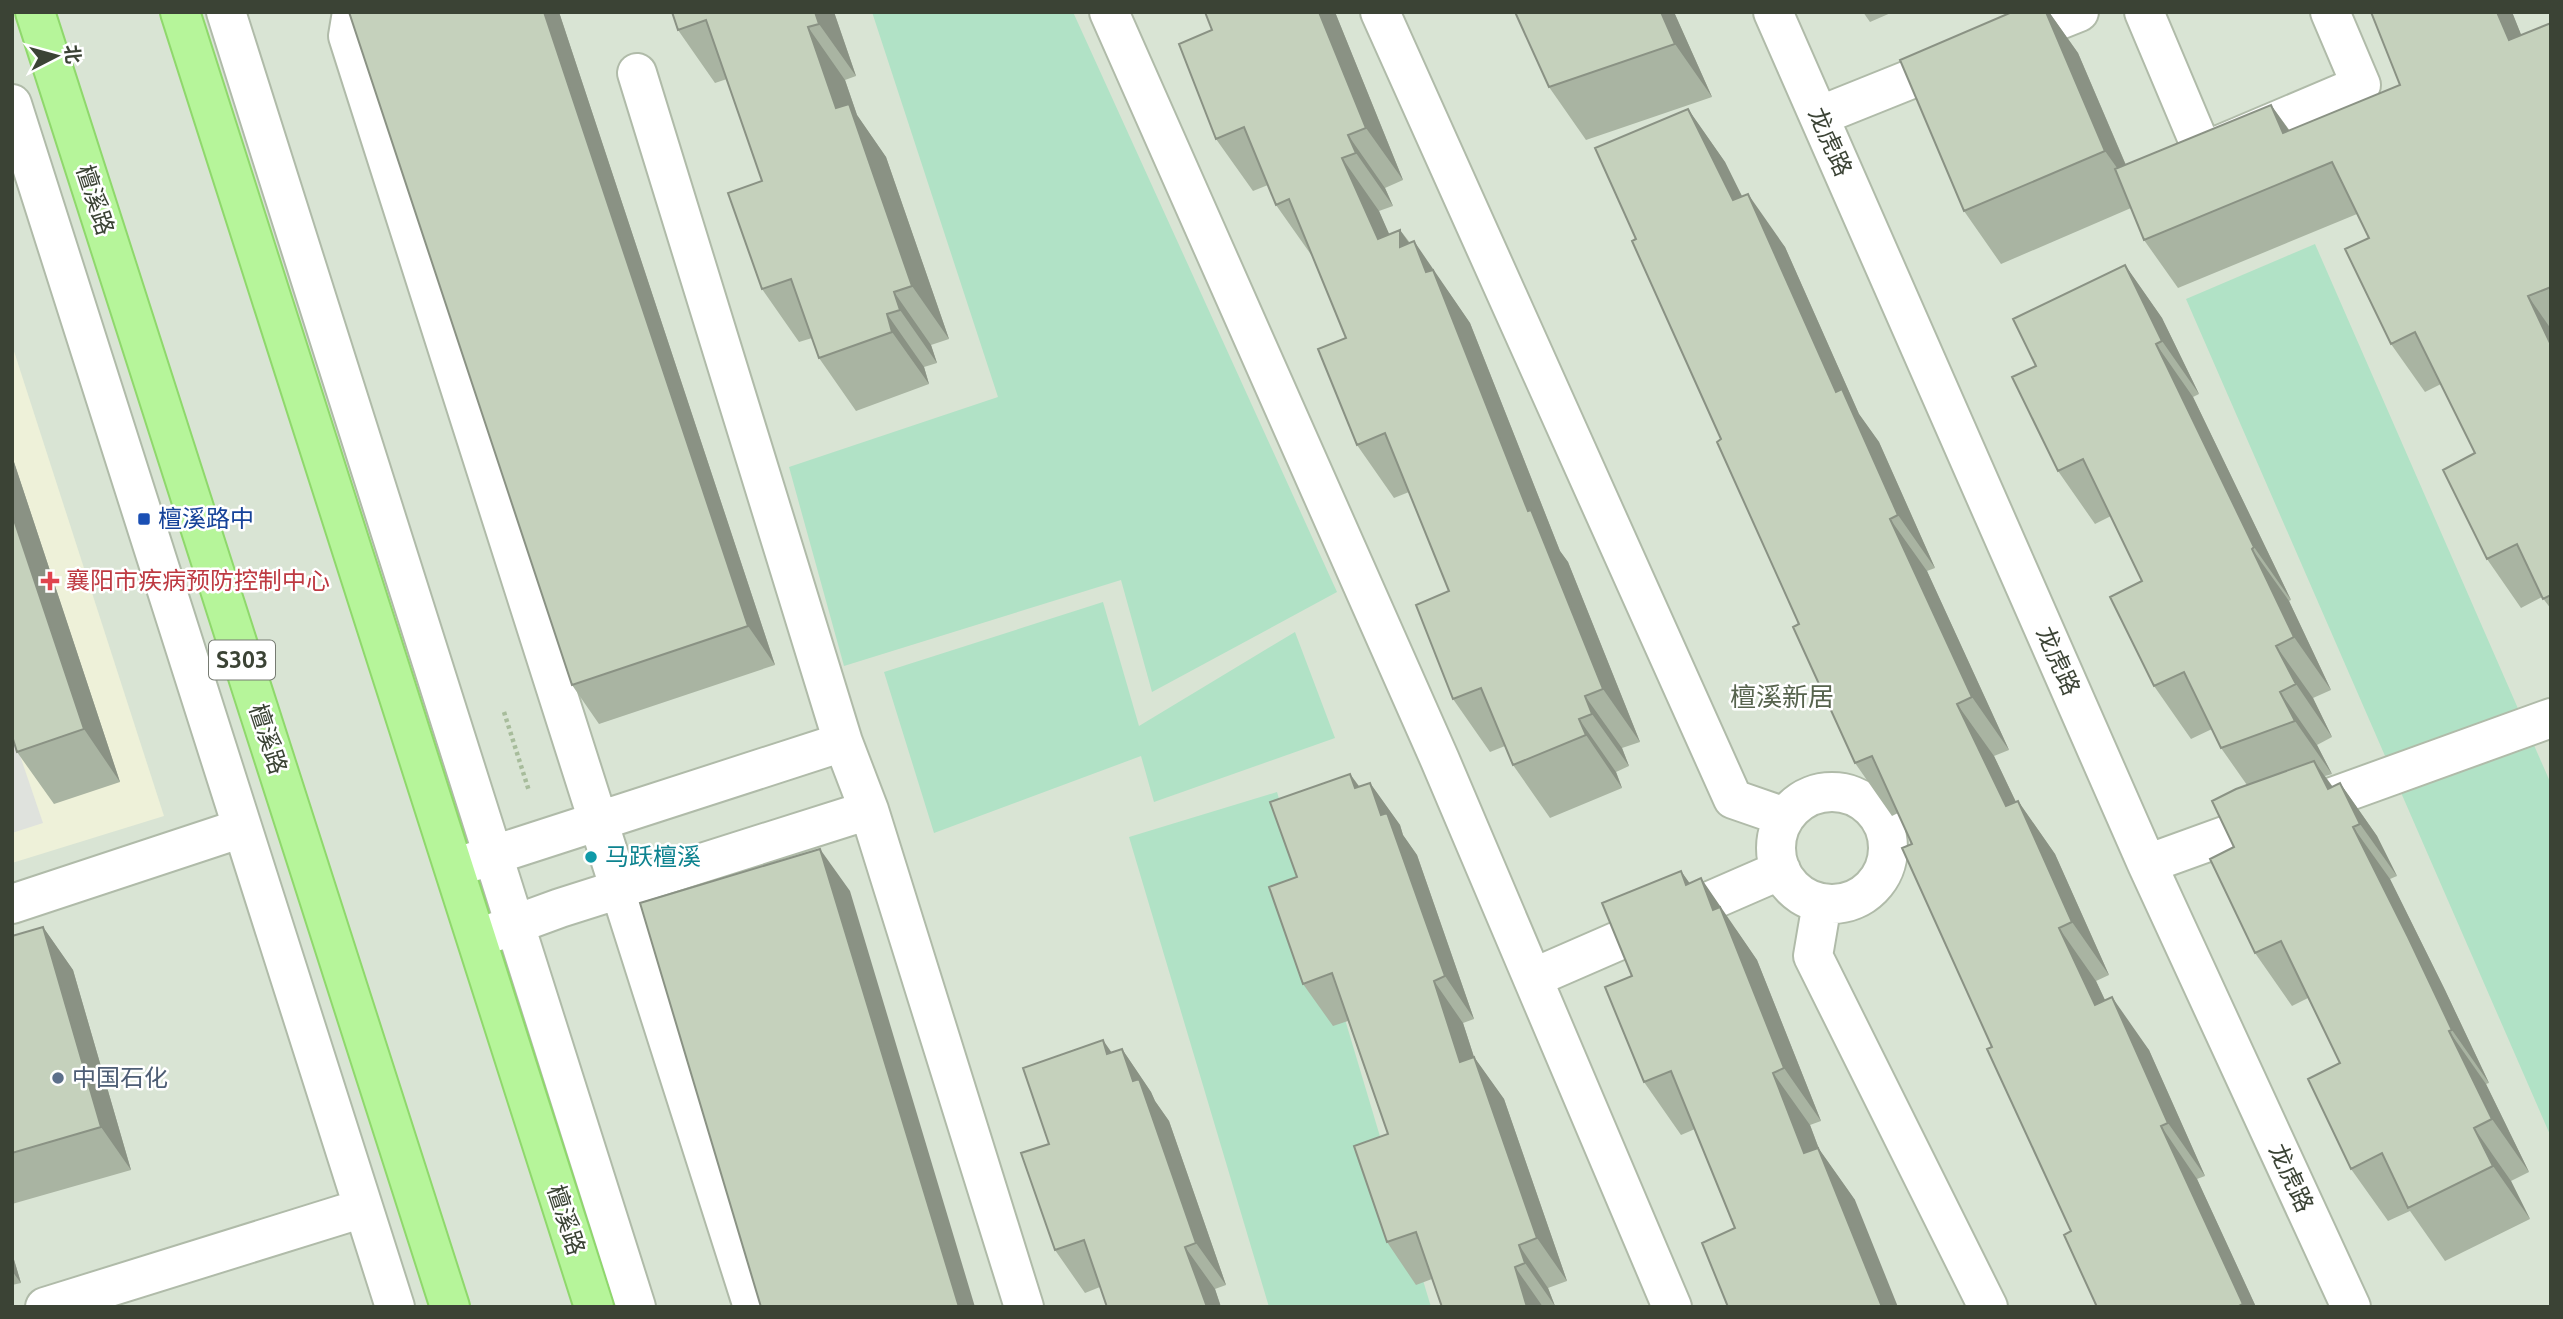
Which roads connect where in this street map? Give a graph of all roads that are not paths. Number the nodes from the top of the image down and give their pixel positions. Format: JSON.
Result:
{"nodes":[{"id":1,"x":35,"y":12,"type":"edge"},
{"id":2,"x":180,"y":12,"type":"edge"},
{"id":3,"x":226,"y":12,"type":"edge"},
{"id":4,"x":352,"y":12,"type":"edge"},
{"id":5,"x":1109,"y":12,"type":"edge"},
{"id":6,"x":1380,"y":12,"type":"edge"},
{"id":7,"x":1773,"y":12,"type":"edge"},
{"id":8,"x":2079,"y":12,"type":"edge"},
{"id":9,"x":2144,"y":12,"type":"edge"},
{"id":10,"x":2330,"y":12,"type":"edge"},
{"id":11,"x":638,"y":73,"type":"dead end"},
{"id":12,"x":12,"y":104,"type":"edge"},
{"id":13,"x":1819,"y":117,"type":"junction"},
{"id":14,"x":2551,"y":718,"type":"edge"},
{"id":15,"x":843,"y":742,"type":"junction"},
{"id":16,"x":869,"y":810,"type":"junction"},
{"id":17,"x":1785,"y":817,"type":"junction"},
{"id":18,"x":598,"y":822,"type":"junction"},
{"id":19,"x":242,"y":828,"type":"junction"},
{"id":20,"x":494,"y":856,"type":"junction"},
{"id":21,"x":2147,"y":864,"type":"junction"},
{"id":22,"x":453,"y":868,"type":"junction"},
{"id":23,"x":1781,"y":870,"type":"junction"},
{"id":24,"x":620,"y":889,"type":"junction"},
{"id":25,"x":1822,"y":903,"type":"junction"},
{"id":26,"x":12,"y":904,"type":"edge"},
{"id":27,"x":515,"y":925,"type":"junction"},
{"id":28,"x":476,"y":939,"type":"junction"},
{"id":29,"x":1533,"y":978,"type":"junction"},
{"id":30,"x":363,"y":1208,"type":"junction"},
{"id":31,"x":46,"y":1307,"type":"edge"},
{"id":32,"x":395,"y":1307,"type":"edge"},
{"id":33,"x":450,"y":1307,"type":"edge"},
{"id":34,"x":594,"y":1307,"type":"edge"},
{"id":35,"x":636,"y":1307,"type":"edge"},
{"id":36,"x":753,"y":1307,"type":"edge"},
{"id":37,"x":1024,"y":1307,"type":"edge"},
{"id":38,"x":1672,"y":1307,"type":"edge"},
{"id":39,"x":1988,"y":1307,"type":"edge"},
{"id":40,"x":2351,"y":1307,"type":"edge"}],
"edges":[{"from":1,"to":33,"type":"main road","name":"檀溪路","number":"S303"},
{"from":2,"to":22,"type":"main road","name":"檀溪路"},
{"from":3,"to":20,"type":"street"},
{"from":4,"to":18,"type":"street"},
{"from":5,"to":29,"type":"street"},
{"from":6,"to":17,"type":"street"},
{"from":7,"to":13,"type":"street","name":"龙虎路"},
{"from":8,"to":13,"type":"street"},
{"from":9,"to":10,"type":"street"},
{"from":11,"to":15,"type":"street"},
{"from":12,"to":19,"type":"street"},
{"from":13,"to":21,"type":"street","name":"龙虎路"},
{"from":14,"to":21,"type":"street"},
{"from":15,"to":16,"type":"street"},
{"from":15,"to":18,"type":"street"},
{"from":16,"to":24,"type":"street"},
{"from":16,"to":37,"type":"street"},
{"from":17,"to":23,"type":"street"},
{"from":17,"to":25,"type":"street"},
{"from":18,"to":20,"type":"street"},
{"from":18,"to":24,"type":"street"},
{"from":19,"to":26,"type":"street"},
{"from":19,"to":30,"type":"street"},
{"from":20,"to":22,"type":"street"},
{"from":20,"to":27,"type":"street"},
{"from":21,"to":40,"type":"street","name":"龙虎路"},
{"from":22,"to":28,"type":"main road","name":"檀溪路"},
{"from":23,"to":25,"type":"street"},
{"from":23,"to":29,"type":"street"},
{"from":24,"to":27,"type":"street"},
{"from":24,"to":36,"type":"street"},
{"from":25,"to":39,"type":"street"},
{"from":27,"to":28,"type":"street"},
{"from":27,"to":35,"type":"street"},
{"from":28,"to":34,"type":"main road","name":"檀溪路"},
{"from":29,"to":38,"type":"street"},
{"from":30,"to":31,"type":"street"},
{"from":30,"to":32,"type":"street"}]}
